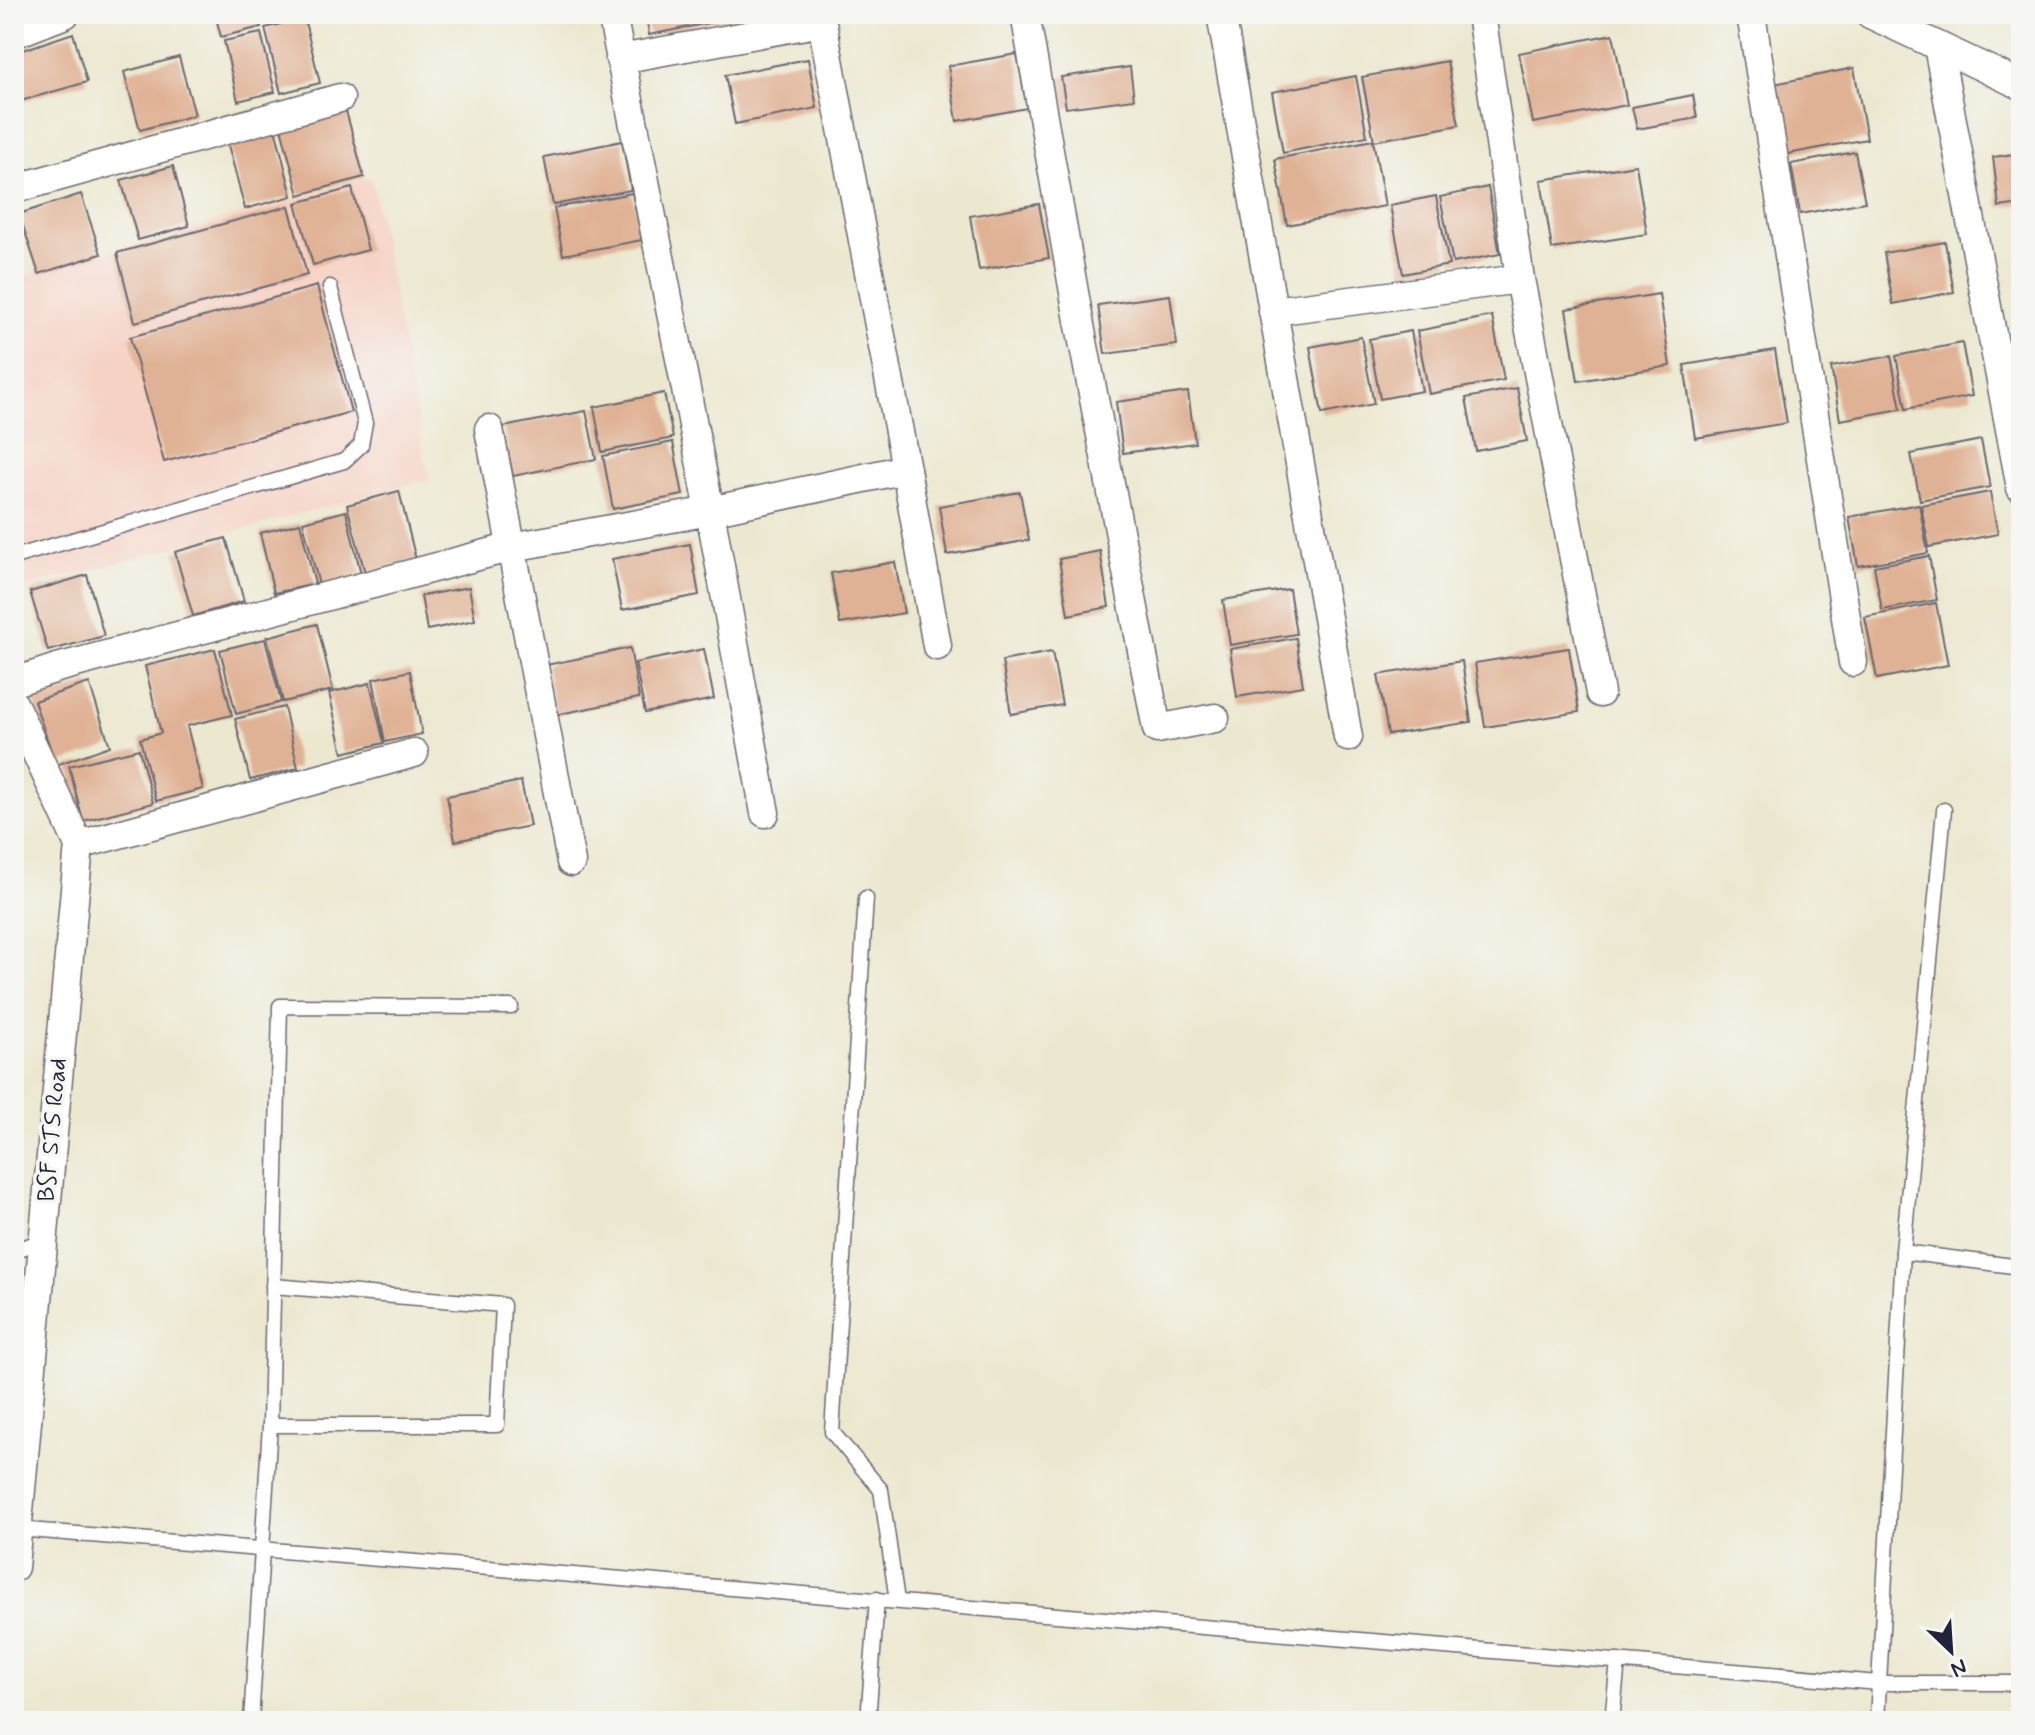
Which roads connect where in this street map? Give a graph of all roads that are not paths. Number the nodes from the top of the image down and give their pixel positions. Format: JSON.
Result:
{"nodes":[{"id":1,"x":65,"y":14,"type":"edge"},
{"id":2,"x":612,"y":14,"type":"edge"},
{"id":3,"x":1025,"y":14,"type":"edge"},
{"id":4,"x":1221,"y":14,"type":"edge"},
{"id":5,"x":1481,"y":14,"type":"edge"},
{"id":6,"x":1751,"y":14,"type":"edge"},
{"id":7,"x":1870,"y":14,"type":"edge"},
{"id":8,"x":821,"y":18,"type":"edge"},
{"id":9,"x":14,"y":34,"type":"edge"},
{"id":10,"x":1938,"y":46,"type":"junction"},
{"id":11,"x":620,"y":59,"type":"junction"},
{"id":12,"x":2021,"y":85,"type":"edge"},
{"id":13,"x":340,"y":98,"type":"dead end"},
{"id":14,"x":14,"y":189,"type":"edge"},
{"id":15,"x":1520,"y":279,"type":"junction"},
{"id":16,"x":330,"y":287,"type":"dead end"},
{"id":17,"x":1273,"y":311,"type":"junction"},
{"id":18,"x":489,"y":429,"type":"dead end"},
{"id":19,"x":906,"y":469,"type":"junction"},
{"id":20,"x":2021,"y":488,"type":"edge"},
{"id":21,"x":710,"y":511,"type":"junction"},
{"id":22,"x":512,"y":547,"type":"junction"},
{"id":23,"x":14,"y":557,"type":"edge"},
{"id":24,"x":937,"y":646,"type":"dead end"},
{"id":25,"x":1853,"y":662,"type":"dead end"},
{"id":26,"x":14,"y":682,"type":"edge"},
{"id":27,"x":1600,"y":693,"type":"dead end"},
{"id":28,"x":14,"y":705,"type":"edge"},
{"id":29,"x":1215,"y":718,"type":"dead end"},
{"id":30,"x":1348,"y":737,"type":"dead end"},
{"id":31,"x":414,"y":753,"type":"dead end"},
{"id":32,"x":1944,"y":810,"type":"dead end"},
{"id":33,"x":765,"y":813,"type":"dead end"},
{"id":34,"x":79,"y":845,"type":"junction"},
{"id":35,"x":571,"y":862,"type":"dead end"},
{"id":36,"x":866,"y":898,"type":"dead end"},
{"id":37,"x":511,"y":1007,"type":"dead end"},
{"id":38,"x":44,"y":1240,"type":"junction"},
{"id":39,"x":14,"y":1251,"type":"edge"},
{"id":40,"x":1903,"y":1252,"type":"junction"},
{"id":41,"x":2021,"y":1267,"type":"edge"},
{"id":42,"x":273,"y":1286,"type":"junction"},
{"id":43,"x":270,"y":1425,"type":"junction"},
{"id":44,"x":17,"y":1529,"type":"junction"},
{"id":45,"x":262,"y":1549,"type":"junction"},
{"id":46,"x":14,"y":1567,"type":"edge"},
{"id":47,"x":877,"y":1599,"type":"junction"},
{"id":48,"x":897,"y":1601,"type":"junction"},
{"id":49,"x":1618,"y":1661,"type":"junction"},
{"id":50,"x":1879,"y":1683,"type":"junction"},
{"id":51,"x":2021,"y":1683,"type":"edge"},
{"id":52,"x":251,"y":1721,"type":"edge"},
{"id":53,"x":868,"y":1721,"type":"edge"},
{"id":54,"x":1612,"y":1721,"type":"edge"},
{"id":55,"x":1877,"y":1721,"type":"edge"}],
"edges":[{"from":1,"to":9,"type":"street"},
{"from":2,"to":11,"type":"street"},
{"from":3,"to":29,"type":"street"},
{"from":4,"to":17,"type":"street"},
{"from":5,"to":15,"type":"street"},
{"from":6,"to":25,"type":"street"},
{"from":7,"to":10,"type":"street"},
{"from":8,"to":11,"type":"street"},
{"from":8,"to":19,"type":"street"},
{"from":10,"to":12,"type":"street"},
{"from":10,"to":20,"type":"street"},
{"from":11,"to":21,"type":"street"},
{"from":13,"to":14,"type":"street"},
{"from":15,"to":17,"type":"street"},
{"from":15,"to":27,"type":"street"},
{"from":16,"to":23,"type":"lane"},
{"from":17,"to":30,"type":"street"},
{"from":18,"to":22,"type":"street"},
{"from":19,"to":21,"type":"street"},
{"from":19,"to":24,"type":"street"},
{"from":21,"to":22,"type":"street"},
{"from":21,"to":33,"type":"street"},
{"from":22,"to":26,"type":"street"},
{"from":22,"to":35,"type":"street"},
{"from":28,"to":34,"type":"street","name":"BSF STS Road"},
{"from":31,"to":34,"type":"street"},
{"from":32,"to":40,"type":"lane"},
{"from":34,"to":38,"type":"street","name":"BSF STS Road"},
{"from":36,"to":48,"type":"lane"},
{"from":37,"to":42,"type":"lane"},
{"from":38,"to":39,"type":"lane"},
{"from":38,"to":44,"type":"street","name":"BSF STS Road"},
{"from":40,"to":41,"type":"lane"},
{"from":40,"to":50,"type":"lane"},
{"from":42,"to":43,"type":"lane"},
{"from":42,"to":43,"type":"lane"},
{"from":43,"to":45,"type":"lane"},
{"from":44,"to":45,"type":"lane"},
{"from":44,"to":46,"type":"street","name":"BSF STS Road"},
{"from":45,"to":47,"type":"lane"},
{"from":45,"to":52,"type":"lane"},
{"from":47,"to":48,"type":"lane"},
{"from":47,"to":53,"type":"lane"},
{"from":48,"to":49,"type":"lane"},
{"from":49,"to":50,"type":"lane"},
{"from":49,"to":54,"type":"lane"},
{"from":50,"to":51,"type":"lane"},
{"from":50,"to":55,"type":"lane"}]}
